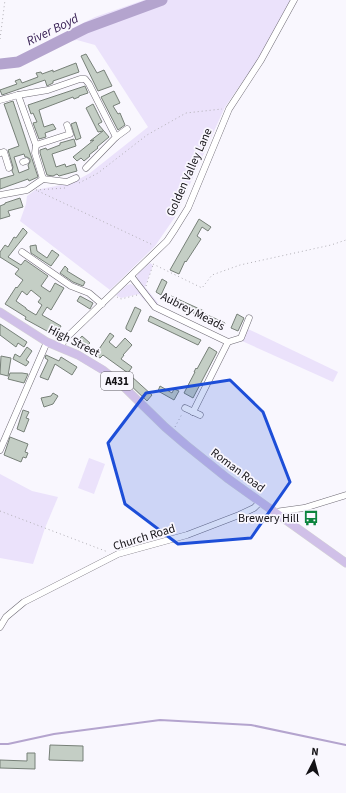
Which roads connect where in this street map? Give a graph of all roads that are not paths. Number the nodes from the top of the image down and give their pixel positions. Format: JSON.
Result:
{"nodes":[{"id":1,"x":294,"y":0,"type":"edge"},
{"id":2,"x":18,"y":95,"type":"junction"},
{"id":3,"x":0,"y":100,"type":"edge"},
{"id":4,"x":66,"y":125,"type":"dead end"},
{"id":5,"x":126,"y":129,"type":"dead end"},
{"id":6,"x":116,"y":137,"type":"junction"},
{"id":7,"x":36,"y":145,"type":"junction"},
{"id":8,"x":0,"y":154,"type":"edge"},
{"id":9,"x":9,"y":168,"type":"dead end"},
{"id":10,"x":86,"y":168,"type":"dead end"},
{"id":11,"x":76,"y":178,"type":"dead end"},
{"id":12,"x":43,"y":180,"type":"junction"},
{"id":13,"x":0,"y":195,"type":"edge"},
{"id":14,"x":22,"y":252,"type":"dead end"},
{"id":15,"x":131,"y":276,"type":"junction"},
{"id":16,"x":102,"y":304,"type":"junction"},
{"id":17,"x":0,"y":312,"type":"edge"},
{"id":18,"x":249,"y":318,"type":"dead end"},
{"id":19,"x":47,"y":342,"type":"junction"},
{"id":20,"x":228,"y":342,"type":"junction"},
{"id":21,"x":61,"y":348,"type":"junction"},
{"id":22,"x":185,"y":408,"type":"road end"},
{"id":23,"x":194,"y":412,"type":"junction"},
{"id":24,"x":200,"y":415,"type":"dead end"},
{"id":25,"x":186,"y":445,"type":"joint"},
{"id":26,"x":0,"y":450,"type":"edge"},
{"id":27,"x":346,"y":495,"type":"edge"},
{"id":28,"x":260,"y":502,"type":"junction"},
{"id":29,"x":275,"y":512,"type":"junction"},
{"id":30,"x":346,"y":563,"type":"edge"},
{"id":31,"x":0,"y":627,"type":"edge"}],
"edges":[{"from":1,"to":15,"type":"street","name":"Golden Valley Lane"},
{"from":2,"to":3,"type":"street"},
{"from":2,"to":6,"type":"street"},
{"from":2,"to":7,"type":"street"},
{"from":4,"to":7,"type":"street"},
{"from":5,"to":6,"type":"street"},
{"from":6,"to":10,"type":"street"},
{"from":7,"to":12,"type":"street"},
{"from":8,"to":9,"type":"street"},
{"from":11,"to":12,"type":"street"},
{"from":12,"to":13,"type":"street"},
{"from":14,"to":16,"type":"street"},
{"from":15,"to":16,"type":"street","name":"Golden Valley Lane"},
{"from":15,"to":20,"type":"street","name":"Aubrey Meads"},
{"from":16,"to":21,"type":"street","name":"Golden Valley Lane"},
{"from":17,"to":19,"type":"main road","name":"High Street","number":"A431"},
{"from":18,"to":20,"type":"street"},
{"from":19,"to":21,"type":"main road","name":"High Street","number":"A431"},
{"from":19,"to":26,"type":"street"},
{"from":20,"to":23,"type":"street","name":"Aubrey Meads"},
{"from":21,"to":25,"type":"main road","name":"High Street","number":"A431"},
{"from":22,"to":23,"type":"street"},
{"from":23,"to":24,"type":"street"},
{"from":25,"to":28,"type":"main road","name":"Roman Road","number":"A431"},
{"from":27,"to":29,"type":"street"},
{"from":28,"to":29,"type":"main road","name":"Roman Road","number":"A431"},
{"from":28,"to":31,"type":"street","name":"Church Road"},
{"from":29,"to":30,"type":"main road","number":"A431"}]}
